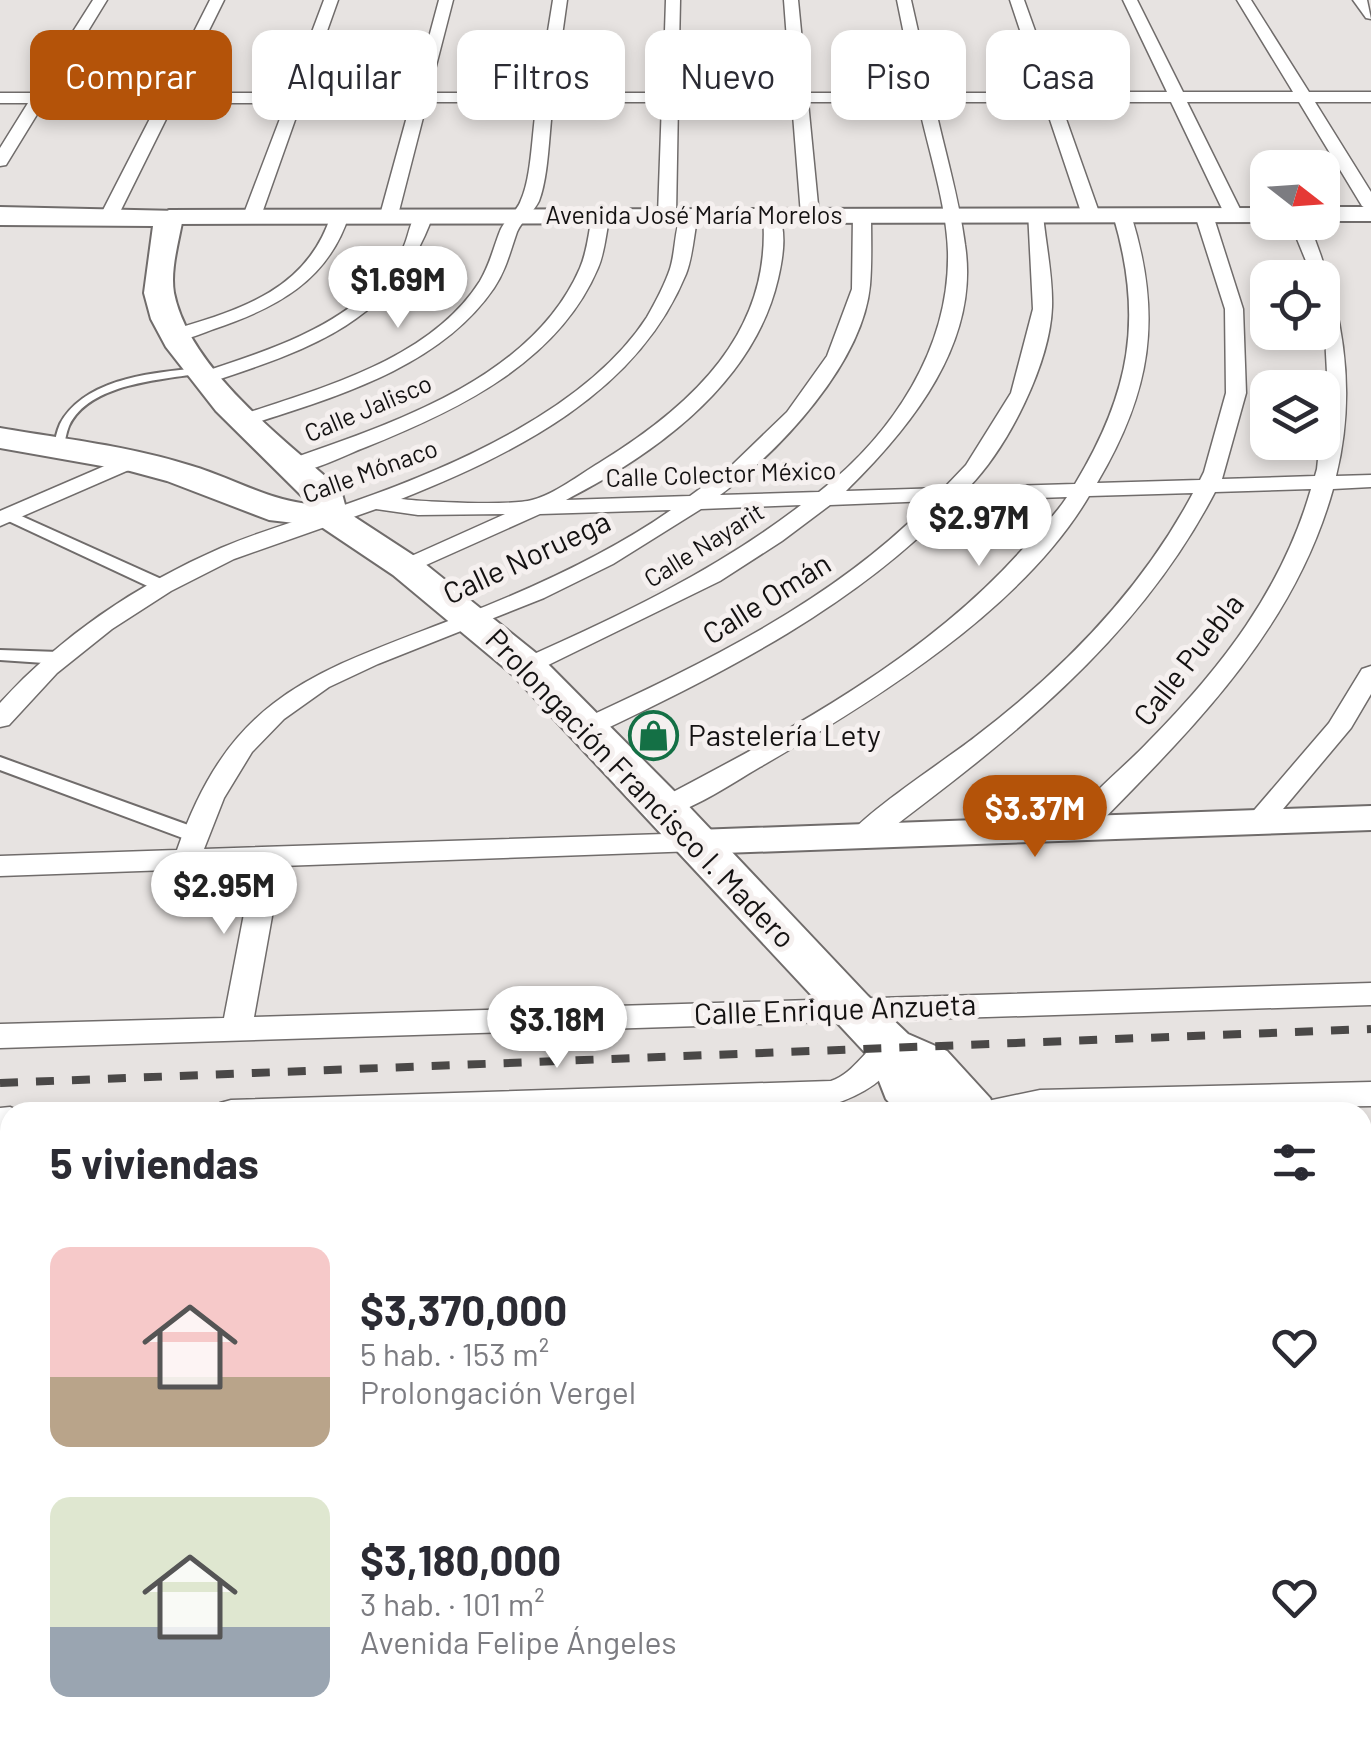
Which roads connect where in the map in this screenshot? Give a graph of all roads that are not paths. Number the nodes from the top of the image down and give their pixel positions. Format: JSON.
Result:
{"nodes":[{"id":1,"x":100,"y":0,"type":"edge"},
{"id":2,"x":218,"y":0,"type":"edge"},
{"id":3,"x":331,"y":0,"type":"edge"},
{"id":4,"x":446,"y":0,"type":"edge"},
{"id":5,"x":560,"y":0,"type":"edge"},
{"id":6,"x":673,"y":0,"type":"edge"},
{"id":7,"x":792,"y":0,"type":"edge"},
{"id":8,"x":904,"y":0,"type":"edge"},
{"id":9,"x":1017,"y":0,"type":"edge"},
{"id":10,"x":1130,"y":0,"type":"edge"},
{"id":11,"x":1244,"y":0,"type":"edge"},
{"id":12,"x":1360,"y":0,"type":"edge"},
{"id":13,"x":1371,"y":15,"type":"edge"},
{"id":14,"x":82,"y":30,"type":"edge"},
{"id":15,"x":202,"y":30,"type":"edge"},
{"id":16,"x":320,"y":30,"type":"edge"},
{"id":17,"x":556,"y":30,"type":"edge"},
{"id":18,"x":673,"y":30,"type":"edge"},
{"id":19,"x":794,"y":30,"type":"edge"},
{"id":20,"x":911,"y":30,"type":"edge"},
{"id":21,"x":1028,"y":30,"type":"edge"},
{"id":22,"x":437,"y":34,"type":"edge"},
{"id":23,"x":0,"y":98,"type":"edge"},
{"id":24,"x":30,"y":98,"type":"edge"},
{"id":25,"x":1130,"y":98,"type":"edge"},
{"id":26,"x":1176,"y":98,"type":"junction"},
{"id":27,"x":1302,"y":98,"type":"junction"},
{"id":28,"x":1371,"y":98,"type":"edge"},
{"id":29,"x":30,"y":114,"type":"edge"},
{"id":30,"x":156,"y":120,"type":"edge"},
{"id":31,"x":286,"y":120,"type":"edge"},
{"id":32,"x":414,"y":120,"type":"edge"},
{"id":33,"x":542,"y":120,"type":"edge"},
{"id":34,"x":673,"y":120,"type":"edge"},
{"id":35,"x":802,"y":120,"type":"edge"},
{"id":36,"x":931,"y":120,"type":"edge"},
{"id":37,"x":1059,"y":120,"type":"edge"},
{"id":38,"x":0,"y":161,"type":"edge"},
{"id":39,"x":1371,"y":206,"type":"edge"},
{"id":40,"x":1340,"y":214,"type":"edge"},
{"id":41,"x":1371,"y":214,"type":"edge"},
{"id":42,"x":340,"y":215,"type":"junction"},
{"id":43,"x":389,"y":215,"type":"junction"},
{"id":44,"x":424,"y":215,"type":"junction"},
{"id":45,"x":520,"y":215,"type":"junction"},
{"id":46,"x":601,"y":215,"type":"junction"},
{"id":47,"x":678,"y":215,"type":"junction"},
{"id":48,"x":772,"y":215,"type":"junction"},
{"id":49,"x":810,"y":215,"type":"junction"},
{"id":50,"x":862,"y":215,"type":"junction"},
{"id":51,"x":950,"y":215,"type":"junction"},
{"id":52,"x":1034,"y":215,"type":"junction"},
{"id":53,"x":1090,"y":215,"type":"junction"},
{"id":54,"x":1122,"y":215,"type":"junction"},
{"id":55,"x":1204,"y":215,"type":"junction"},
{"id":56,"x":1234,"y":215,"type":"junction"},
{"id":57,"x":1250,"y":215,"type":"edge"},
{"id":58,"x":0,"y":216,"type":"edge"},
{"id":59,"x":109,"y":216,"type":"junction"},
{"id":60,"x":169,"y":216,"type":"junction"},
{"id":61,"x":252,"y":216,"type":"junction"},
{"id":62,"x":176,"y":335,"type":"junction"},
{"id":63,"x":1338,"y":350,"type":"edge"},
{"id":64,"x":201,"y":374,"type":"junction"},
{"id":65,"x":245,"y":420,"type":"junction"},
{"id":66,"x":0,"y":438,"type":"edge"},
{"id":67,"x":58,"y":447,"type":"junction"},
{"id":68,"x":130,"y":461,"type":"junction"},
{"id":69,"x":297,"y":469,"type":"junction"},
{"id":70,"x":1371,"y":480,"type":"edge"},
{"id":71,"x":1324,"y":482,"type":"junction"},
{"id":72,"x":1211,"y":486,"type":"junction"},
{"id":73,"x":1083,"y":490,"type":"junction"},
{"id":74,"x":951,"y":495,"type":"junction"},
{"id":75,"x":825,"y":498,"type":"junction"},
{"id":76,"x":254,"y":501,"type":"junction"},
{"id":77,"x":373,"y":502,"type":"junction"},
{"id":78,"x":696,"y":503,"type":"junction"},
{"id":79,"x":543,"y":507,"type":"junction"},
{"id":80,"x":2,"y":516,"type":"edge"},
{"id":81,"x":329,"y":516,"type":"junction"},
{"id":82,"x":406,"y":567,"type":"junction"},
{"id":83,"x":162,"y":586,"type":"junction"},
{"id":84,"x":474,"y":619,"type":"junction"},
{"id":85,"x":0,"y":655,"type":"edge"},
{"id":86,"x":58,"y":658,"type":"junction"},
{"id":87,"x":528,"y":666,"type":"junction"},
{"id":88,"x":1371,"y":674,"type":"edge"},
{"id":89,"x":0,"y":719,"type":"edge"},
{"id":90,"x":588,"y":727,"type":"junction"},
{"id":91,"x":0,"y":764,"type":"edge"},
{"id":92,"x":665,"y":806,"type":"junction"},
{"id":93,"x":1371,"y":818,"type":"edge"},
{"id":94,"x":1259,"y":821,"type":"junction"},
{"id":95,"x":1082,"y":825,"type":"junction"},
{"id":96,"x":862,"y":836,"type":"junction"},
{"id":97,"x":696,"y":842,"type":"junction"},
{"id":98,"x":191,"y":848,"type":"junction"},
{"id":99,"x":269,"y":857,"type":"junction"},
{"id":100,"x":0,"y":866,"type":"edge"},
{"id":101,"x":1371,"y":994,"type":"edge"},
{"id":102,"x":852,"y":1009,"type":"junction"},
{"id":103,"x":237,"y":1028,"type":"junction"},
{"id":104,"x":0,"y":1036,"type":"edge"},
{"id":105,"x":891,"y":1048,"type":"junction"},
{"id":106,"x":1371,"y":1094,"type":"edge"},
{"id":107,"x":530,"y":1102,"type":"edge"},
{"id":108,"x":920,"y":1102,"type":"edge"},
{"id":109,"x":963,"y":1102,"type":"edge"},
{"id":110,"x":1338,"y":1102,"type":"edge"}],
"edges":[{"from":1,"to":14,"type":"street"},
{"from":2,"to":15,"type":"street"},
{"from":3,"to":16,"type":"street"},
{"from":4,"to":22,"type":"street"},
{"from":5,"to":17,"type":"street"},
{"from":6,"to":18,"type":"street","name":"Calle Mónaco"},
{"from":7,"to":19,"type":"street"},
{"from":8,"to":20,"type":"street","name":"Calle Nayarit"},
{"from":9,"to":21,"type":"street"},
{"from":10,"to":26,"type":"street"},
{"from":11,"to":27,"type":"street"},
{"from":12,"to":13,"type":"street"},
{"from":23,"to":24,"type":"street"},
{"from":25,"to":26,"type":"street"},
{"from":26,"to":27,"type":"street"},
{"from":26,"to":56,"type":"street"},
{"from":27,"to":28,"type":"street"},
{"from":27,"to":39,"type":"street"},
{"from":29,"to":38,"type":"street"},
{"from":30,"to":59,"type":"street"},
{"from":31,"to":61,"type":"street"},
{"from":32,"to":43,"type":"street"},
{"from":33,"to":45,"type":"street"},
{"from":34,"to":47,"type":"street","name":"Calle Mónaco"},
{"from":35,"to":49,"type":"street"},
{"from":36,"to":51,"type":"street","name":"Calle Nayarit"},
{"from":37,"to":53,"type":"street"},
{"from":40,"to":41,"type":"street"},
{"from":42,"to":43,"type":"street","name":"Avenida José María Morelos"},
{"from":42,"to":61,"type":"street","name":"Avenida José María Morelos"},
{"from":42,"to":62,"type":"street"},
{"from":43,"to":44,"type":"street","name":"Avenida José María Morelos"},
{"from":44,"to":45,"type":"street","name":"Avenida José María Morelos"},
{"from":44,"to":64,"type":"street"},
{"from":45,"to":46,"type":"street","name":"Avenida José María Morelos"},
{"from":45,"to":65,"type":"street"},
{"from":46,"to":47,"type":"street","name":"Avenida José María Morelos"},
{"from":46,"to":69,"type":"street","name":"Calle Jalisco"},
{"from":47,"to":48,"type":"street","name":"Avenida José María Morelos"},
{"from":47,"to":77,"type":"street","name":"Calle Mónaco"},
{"from":48,"to":49,"type":"street","name":"Avenida José María Morelos"},
{"from":48,"to":79,"type":"street"},
{"from":49,"to":50,"type":"street","name":"Avenida José María Morelos"},
{"from":50,"to":51,"type":"street","name":"Avenida José María Morelos"},
{"from":50,"to":78,"type":"street","name":"Calle Noruega"},
{"from":51,"to":52,"type":"street","name":"Avenida José María Morelos"},
{"from":51,"to":75,"type":"street","name":"Calle Nayarit"},
{"from":52,"to":53,"type":"street","name":"Avenida José María Morelos"},
{"from":52,"to":74,"type":"street","name":"Calle Omán"},
{"from":53,"to":54,"type":"street","name":"Avenida José María Morelos"},
{"from":54,"to":55,"type":"street","name":"Avenida José María Morelos"},
{"from":54,"to":73,"type":"street"},
{"from":55,"to":56,"type":"street","name":"Avenida José María Morelos"},
{"from":55,"to":72,"type":"street"},
{"from":56,"to":57,"type":"street","name":"Avenida José María Morelos"},
{"from":58,"to":59,"type":"main road","name":"Avenida José María Morelos"},
{"from":59,"to":60,"type":"main road","name":"Avenida José María Morelos"},
{"from":60,"to":61,"type":"street","name":"Avenida José María Morelos"},
{"from":60,"to":62,"type":"main road","name":"Prolongación Francisco I. Madero"},
{"from":62,"to":64,"type":"main road","name":"Prolongación Francisco I. Madero"},
{"from":63,"to":71,"type":"street","name":"Calle Puebla"},
{"from":64,"to":65,"type":"main road","name":"Prolongación Francisco I. Madero"},
{"from":64,"to":67,"type":"lane"},
{"from":65,"to":69,"type":"main road","name":"Prolongación Francisco I. Madero"},
{"from":66,"to":67,"type":"main road"},
{"from":67,"to":68,"type":"main road"},
{"from":68,"to":76,"type":"main road"},
{"from":68,"to":80,"type":"street"},
{"from":69,"to":76,"type":"main road"},
{"from":69,"to":81,"type":"main road","name":"Prolongación Francisco I. Madero"},
{"from":70,"to":71,"type":"street","name":"Calle Colector México"},
{"from":71,"to":72,"type":"street","name":"Calle Colector México"},
{"from":71,"to":95,"type":"street","name":"Calle Puebla"},
{"from":72,"to":73,"type":"street","name":"Calle Colector México"},
{"from":72,"to":96,"type":"street"},
{"from":73,"to":74,"type":"street","name":"Calle Colector México"},
{"from":73,"to":92,"type":"street"},
{"from":74,"to":75,"type":"street","name":"Calle Colector México"},
{"from":74,"to":90,"type":"street","name":"Calle Omán"},
{"from":75,"to":78,"type":"street","name":"Calle Colector México"},
{"from":75,"to":87,"type":"street","name":"Calle Nayarit"},
{"from":76,"to":81,"type":"main road"},
{"from":77,"to":79,"type":"street","name":"Calle Colector México"},
{"from":77,"to":81,"type":"street","name":"Calle Mónaco"},
{"from":78,"to":79,"type":"street","name":"Calle Colector México"},
{"from":78,"to":84,"type":"street","name":"Calle Noruega"},
{"from":79,"to":82,"type":"street"},
{"from":80,"to":83,"type":"street"},
{"from":81,"to":82,"type":"main road","name":"Prolongación Francisco I. Madero"},
{"from":81,"to":83,"type":"street","name":"Calle Mónaco"},
{"from":82,"to":84,"type":"main road","name":"Prolongación Francisco I. Madero"},
{"from":83,"to":86,"type":"street","name":"Calle Mónaco"},
{"from":84,"to":87,"type":"main road","name":"Prolongación Francisco I. Madero"},
{"from":84,"to":98,"type":"street","name":"Calle Noruega"},
{"from":85,"to":86,"type":"street"},
{"from":86,"to":89,"type":"street","name":"Calle Mónaco"},
{"from":87,"to":90,"type":"main road","name":"Prolongación Francisco I. Madero"},
{"from":88,"to":94,"type":"street"},
{"from":90,"to":92,"type":"main road","name":"Prolongación Francisco I. Madero"},
{"from":91,"to":98,"type":"street"},
{"from":92,"to":97,"type":"main road","name":"Prolongación Francisco I. Madero"},
{"from":93,"to":94,"type":"street"},
{"from":94,"to":95,"type":"street"},
{"from":95,"to":96,"type":"street"},
{"from":96,"to":97,"type":"street"},
{"from":97,"to":99,"type":"street"},
{"from":97,"to":102,"type":"main road","name":"Prolongación Francisco I. Madero"},
{"from":98,"to":99,"type":"street"},
{"from":98,"to":100,"type":"street"},
{"from":99,"to":103,"type":"street"},
{"from":101,"to":102,"type":"street","name":"Calle Enrique Anzueta"},
{"from":102,"to":103,"type":"street","name":"Calle Enrique Anzueta"},
{"from":102,"to":105,"type":"main road","name":"Prolongación Francisco I. Madero"},
{"from":103,"to":104,"type":"street","name":"Calle Enrique Anzueta"},
{"from":105,"to":107,"type":"street"},
{"from":105,"to":108,"type":"main road","name":"Prolongación Francisco I. Madero"},
{"from":105,"to":109,"type":"main road","name":"Prolongación Francisco I. Madero"},
{"from":106,"to":110,"type":"street"}]}
